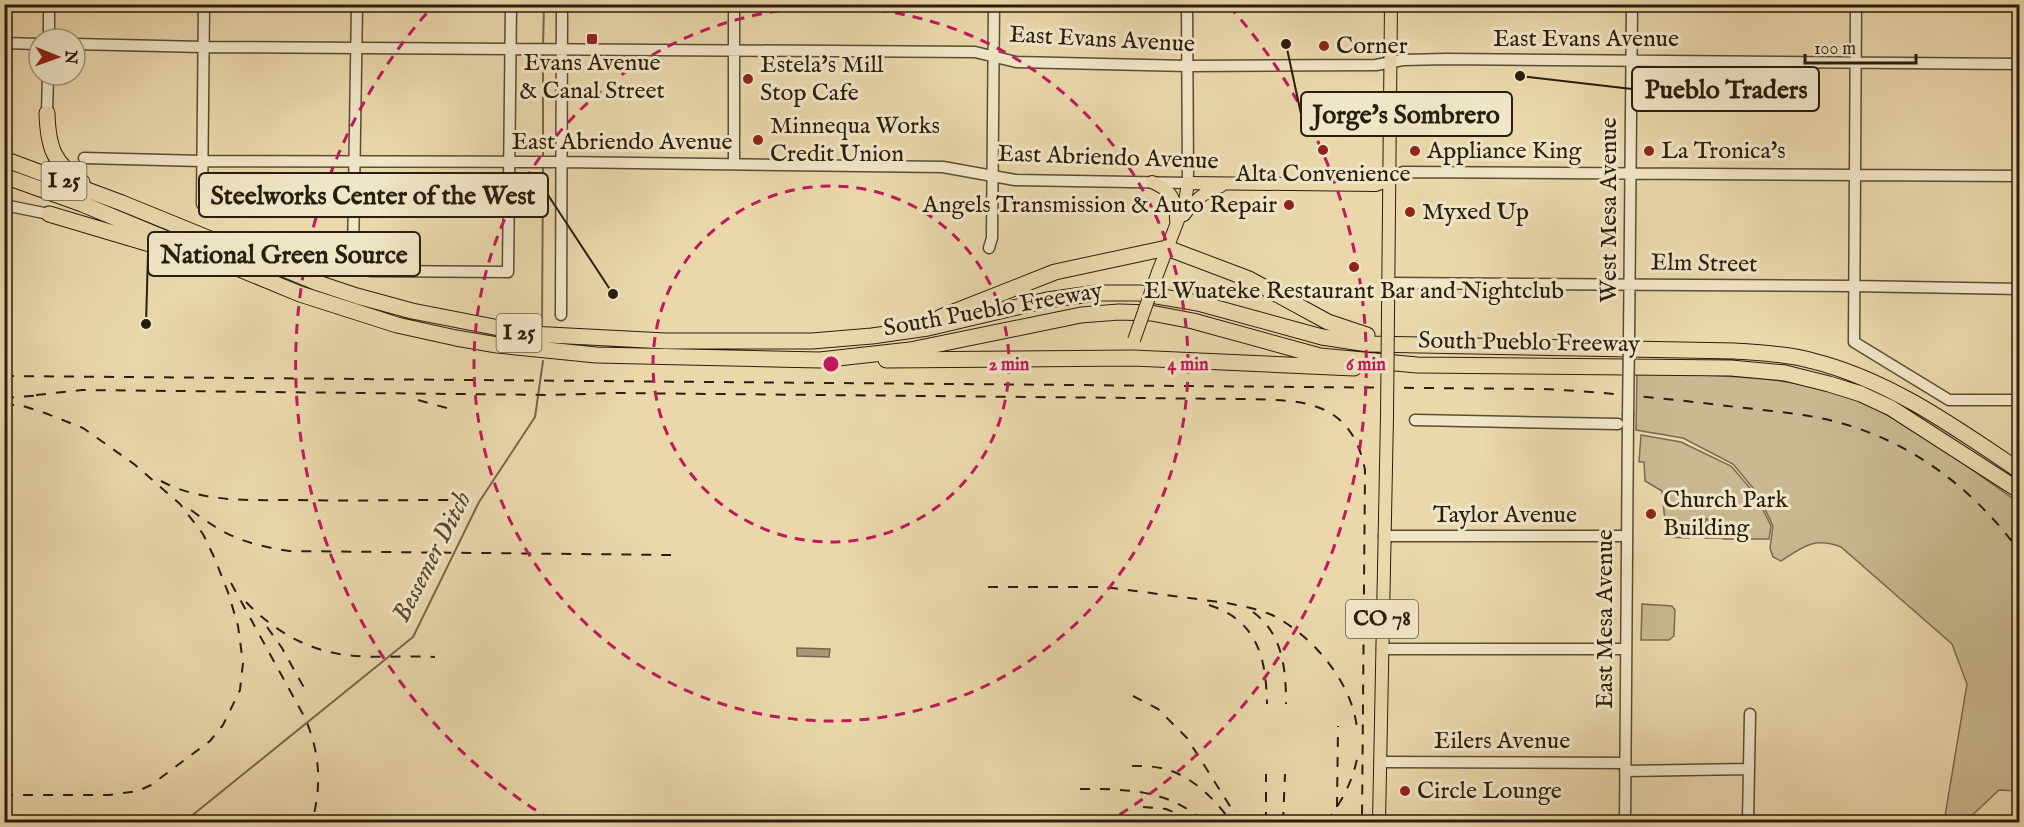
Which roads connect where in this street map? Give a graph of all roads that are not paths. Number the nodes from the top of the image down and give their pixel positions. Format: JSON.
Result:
{"nodes":[{"id":1,"x":49,"y":4,"type":"edge"},
{"id":2,"x":204,"y":4,"type":"edge"},
{"id":3,"x":357,"y":4,"type":"edge"},
{"id":4,"x":511,"y":4,"type":"edge"},
{"id":5,"x":562,"y":4,"type":"edge"},
{"id":6,"x":734,"y":4,"type":"edge"},
{"id":7,"x":994,"y":4,"type":"edge"},
{"id":8,"x":1188,"y":4,"type":"edge"},
{"id":9,"x":1391,"y":4,"type":"edge"},
{"id":10,"x":1632,"y":4,"type":"edge"},
{"id":11,"x":1856,"y":4,"type":"edge"},
{"id":12,"x":49,"y":27,"type":"edge"},
{"id":13,"x":4,"y":43,"type":"edge"},
{"id":14,"x":27,"y":44,"type":"edge"},
{"id":15,"x":87,"y":44,"type":"edge"},
{"id":16,"x":203,"y":47,"type":"junction"},
{"id":17,"x":357,"y":48,"type":"junction"},
{"id":18,"x":511,"y":48,"type":"junction"},
{"id":19,"x":561,"y":48,"type":"junction"},
{"id":20,"x":734,"y":50,"type":"junction"},
{"id":21,"x":993,"y":55,"type":"junction"},
{"id":22,"x":1630,"y":60,"type":"junction"},
{"id":23,"x":1390,"y":62,"type":"junction"},
{"id":24,"x":1855,"y":62,"type":"junction"},
{"id":25,"x":2019,"y":64,"type":"edge"},
{"id":26,"x":1188,"y":66,"type":"junction"},
{"id":27,"x":48,"y":87,"type":"edge"},
{"id":28,"x":47,"y":113,"type":"joint"},
{"id":29,"x":84,"y":158,"type":"dead end"},
{"id":30,"x":4,"y":159,"type":"edge"},
{"id":31,"x":355,"y":160,"type":"junction"},
{"id":32,"x":202,"y":161,"type":"junction"},
{"id":33,"x":510,"y":162,"type":"junction"},
{"id":34,"x":556,"y":162,"type":"junction"},
{"id":35,"x":734,"y":164,"type":"junction"},
{"id":36,"x":1630,"y":172,"type":"junction"},
{"id":37,"x":1854,"y":173,"type":"junction"},
{"id":38,"x":4,"y":176,"type":"edge"},
{"id":39,"x":2019,"y":176,"type":"edge"},
{"id":40,"x":992,"y":177,"type":"junction"},
{"id":41,"x":1389,"y":180,"type":"junction"},
{"id":42,"x":1152,"y":182,"type":"junction"},
{"id":43,"x":1188,"y":183,"type":"junction"},
{"id":44,"x":1228,"y":183,"type":"junction"},
{"id":45,"x":122,"y":203,"type":"junction"},
{"id":46,"x":202,"y":204,"type":"dead end"},
{"id":47,"x":4,"y":205,"type":"edge"},
{"id":48,"x":49,"y":214,"type":"joint"},
{"id":49,"x":1176,"y":225,"type":"junction"},
{"id":50,"x":989,"y":248,"type":"dead end"},
{"id":51,"x":1167,"y":248,"type":"junction"},
{"id":52,"x":261,"y":279,"type":"junction"},
{"id":53,"x":1388,"y":283,"type":"junction"},
{"id":54,"x":1629,"y":284,"type":"junction"},
{"id":55,"x":1853,"y":286,"type":"junction"},
{"id":56,"x":2019,"y":289,"type":"edge"},
{"id":57,"x":561,"y":315,"type":"dead end"},
{"id":58,"x":872,"y":336,"type":"junction"},
{"id":59,"x":1426,"y":345,"type":"junction"},
{"id":60,"x":1133,"y":358,"type":"junction"},
{"id":61,"x":820,"y":360,"type":"junction"},
{"id":62,"x":1417,"y":365,"type":"junction"},
{"id":63,"x":2019,"y":400,"type":"edge"},
{"id":64,"x":1628,"y":416,"type":"joint"},
{"id":65,"x":1415,"y":420,"type":"dead end"},
{"id":66,"x":1618,"y":424,"type":"dead end"},
{"id":67,"x":2019,"y":471,"type":"edge"},
{"id":68,"x":2019,"y":491,"type":"edge"},
{"id":69,"x":1384,"y":536,"type":"junction"},
{"id":70,"x":1627,"y":536,"type":"junction"},
{"id":71,"x":1382,"y":649,"type":"junction"},
{"id":72,"x":1626,"y":649,"type":"junction"},
{"id":73,"x":1750,"y":714,"type":"dead end"},
{"id":74,"x":1380,"y":762,"type":"junction"},
{"id":75,"x":1625,"y":766,"type":"junction"},
{"id":76,"x":1749,"y":769,"type":"junction"},
{"id":77,"x":1379,"y":822,"type":"edge"},
{"id":78,"x":1625,"y":822,"type":"edge"},
{"id":79,"x":1748,"y":822,"type":"edge"}],
"edges":[{"from":1,"to":12,"type":"street"},
{"from":2,"to":16,"type":"street"},
{"from":3,"to":17,"type":"street"},
{"from":4,"to":18,"type":"street"},
{"from":5,"to":19,"type":"street"},
{"from":6,"to":20,"type":"street"},
{"from":7,"to":21,"type":"street"},
{"from":8,"to":26,"type":"street"},
{"from":9,"to":23,"type":"main road","number":"CO 78"},
{"from":10,"to":22,"type":"street","name":"West Mesa Avenue"},
{"from":11,"to":24,"type":"street"},
{"from":13,"to":14,"type":"street"},
{"from":15,"to":16,"type":"street","name":"East Evans Avenue"},
{"from":16,"to":17,"type":"street","name":"East Evans Avenue"},
{"from":16,"to":32,"type":"street"},
{"from":17,"to":18,"type":"street","name":"East Evans Avenue"},
{"from":17,"to":31,"type":"street"},
{"from":18,"to":19,"type":"street","name":"East Evans Avenue"},
{"from":18,"to":33,"type":"street"},
{"from":19,"to":20,"type":"street","name":"East Evans Avenue"},
{"from":19,"to":34,"type":"street"},
{"from":20,"to":21,"type":"street","name":"East Evans Avenue"},
{"from":20,"to":35,"type":"street"},
{"from":21,"to":26,"type":"street","name":"East Evans Avenue"},
{"from":21,"to":40,"type":"street"},
{"from":22,"to":23,"type":"street","name":"East Evans Avenue"},
{"from":22,"to":24,"type":"street","name":"East Evans Avenue"},
{"from":22,"to":36,"type":"street","name":"West Mesa Avenue"},
{"from":23,"to":26,"type":"street","name":"East Evans Avenue"},
{"from":23,"to":41,"type":"main road","number":"CO 78"},
{"from":24,"to":25,"type":"street","name":"East Evans Avenue"},
{"from":24,"to":37,"type":"street"},
{"from":26,"to":43,"type":"street"},
{"from":27,"to":28,"type":"street"},
{"from":28,"to":45,"type":"highway"},
{"from":29,"to":32,"type":"street","name":"East Abriendo Avenue"},
{"from":30,"to":45,"type":"highway","name":"South Pueblo Freeway","number":"I 25"},
{"from":31,"to":32,"type":"street","name":"East Abriendo Avenue"},
{"from":31,"to":33,"type":"street","name":"East Abriendo Avenue"},
{"from":31,"to":33,"type":"street"},
{"from":32,"to":46,"type":"street"},
{"from":33,"to":34,"type":"street","name":"East Abriendo Avenue"},
{"from":34,"to":35,"type":"street","name":"East Abriendo Avenue"},
{"from":34,"to":57,"type":"street"},
{"from":35,"to":40,"type":"street","name":"East Abriendo Avenue"},
{"from":36,"to":37,"type":"street","name":"East Abriendo Avenue"},
{"from":36,"to":41,"type":"street","name":"East Abriendo Avenue"},
{"from":36,"to":54,"type":"street","name":"West Mesa Avenue"},
{"from":37,"to":39,"type":"street","name":"East Abriendo Avenue"},
{"from":37,"to":55,"type":"street"},
{"from":38,"to":52,"type":"highway","name":"South Pueblo Freeway","number":"I 25"},
{"from":40,"to":42,"type":"street","name":"East Abriendo Avenue"},
{"from":40,"to":50,"type":"street"},
{"from":41,"to":44,"type":"main road","name":"East Abriendo Avenue"},
{"from":41,"to":53,"type":"main road","number":"CO 78"},
{"from":42,"to":43,"type":"street","name":"East Abriendo Avenue"},
{"from":42,"to":49,"type":"main road"},
{"from":43,"to":44,"type":"main road","name":"East Abriendo Avenue"},
{"from":43,"to":49,"type":"main road"},
{"from":44,"to":49,"type":"main road"},
{"from":45,"to":58,"type":"highway","name":"South Pueblo Freeway","number":"I 25"},
{"from":47,"to":48,"type":"street"},
{"from":48,"to":52,"type":"highway"},
{"from":49,"to":51,"type":"main road"},
{"from":51,"to":58,"type":"highway"},
{"from":51,"to":59,"type":"highway"},
{"from":51,"to":60,"type":"main road","bridge":true},
{"from":52,"to":61,"type":"highway","name":"South Pueblo Freeway","number":"I 25"},
{"from":53,"to":54,"type":"street","name":"Elm Street"},
{"from":53,"to":69,"type":"main road","number":"CO 78","bridge":true},
{"from":54,"to":55,"type":"street","name":"Elm Street"},
{"from":54,"to":64,"type":"street","name":"West Mesa Avenue","bridge":true},
{"from":55,"to":56,"type":"street","name":"Elm Street"},
{"from":55,"to":63,"type":"street"},
{"from":58,"to":59,"type":"highway","name":"South Pueblo Freeway","number":"I 25"},
{"from":59,"to":67,"type":"highway","name":"South Pueblo Freeway","number":"I 25"},
{"from":60,"to":61,"type":"highway"},
{"from":60,"to":62,"type":"highway"},
{"from":61,"to":62,"type":"highway","name":"South Pueblo Freeway","number":"I 25"},
{"from":62,"to":68,"type":"highway","name":"South Pueblo Freeway","number":"I 25"},
{"from":64,"to":70,"type":"street","name":"East Mesa Avenue"},
{"from":65,"to":66,"type":"street"},
{"from":69,"to":70,"type":"street","name":"Taylor Avenue"},
{"from":69,"to":71,"type":"main road","number":"CO 78"},
{"from":70,"to":72,"type":"street","name":"East Mesa Avenue"},
{"from":71,"to":72,"type":"street"},
{"from":71,"to":74,"type":"main road","number":"CO 78"},
{"from":72,"to":75,"type":"street","name":"East Mesa Avenue"},
{"from":73,"to":76,"type":"street"},
{"from":74,"to":75,"type":"street","name":"Eilers Avenue"},
{"from":74,"to":77,"type":"main road","number":"CO 78"},
{"from":75,"to":76,"type":"street","name":"Eilers Avenue"},
{"from":75,"to":78,"type":"street","name":"East Mesa Avenue"},
{"from":76,"to":79,"type":"street"}]}
